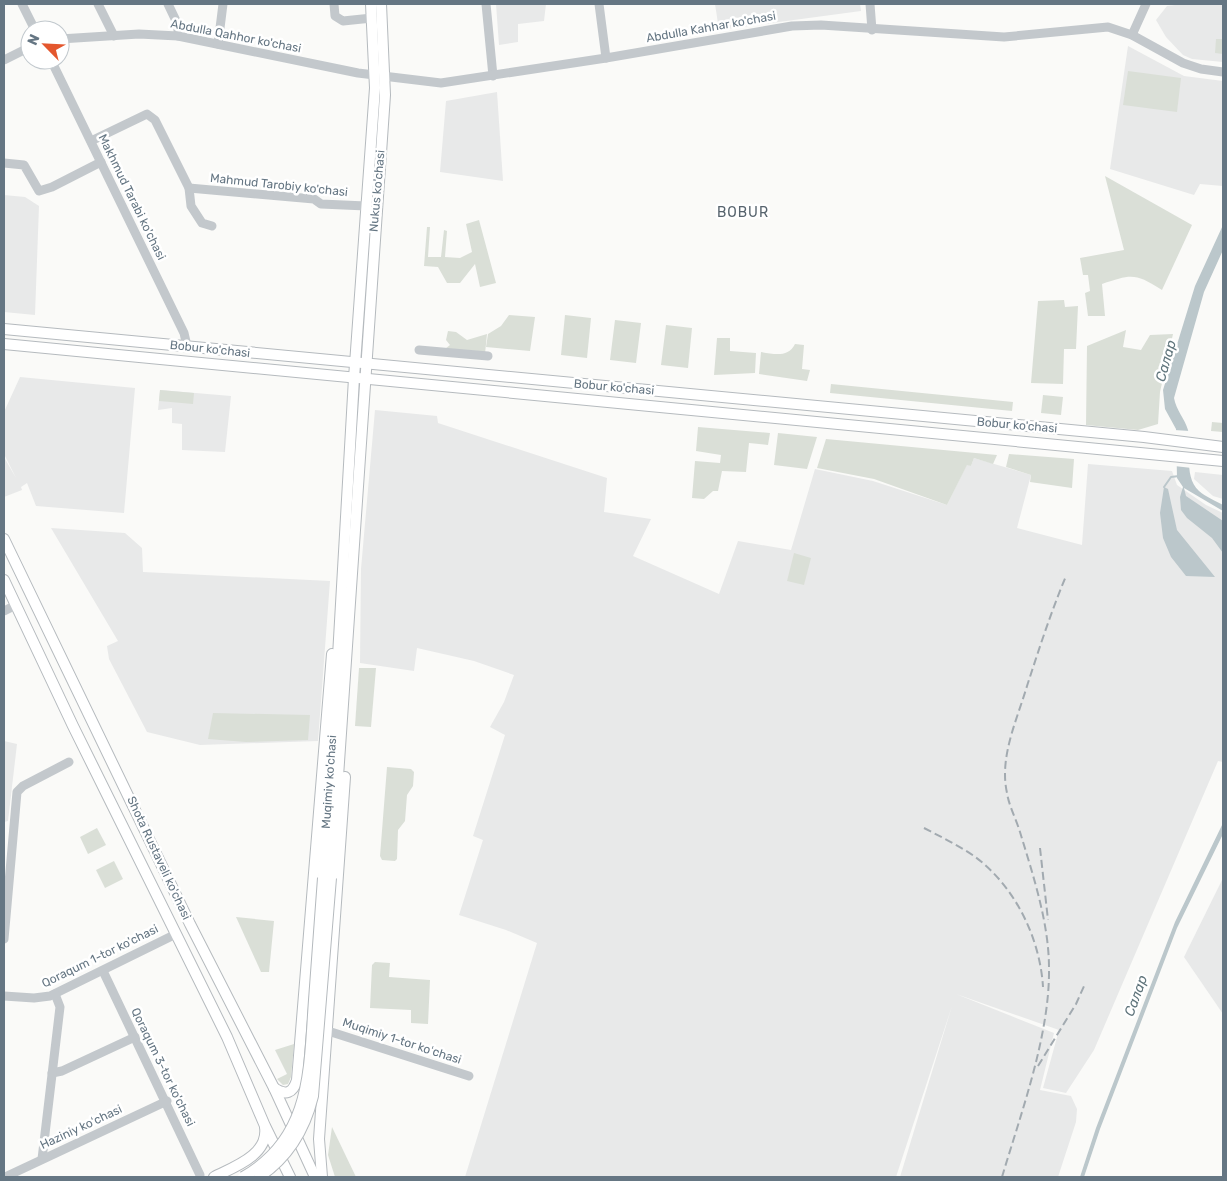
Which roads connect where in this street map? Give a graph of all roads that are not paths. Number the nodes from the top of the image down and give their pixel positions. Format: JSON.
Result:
{"nodes":[{"id":1,"x":22,"y":4,"type":"edge"},
{"id":2,"x":98,"y":4,"type":"edge"},
{"id":3,"x":168,"y":4,"type":"edge"},
{"id":4,"x":223,"y":4,"type":"edge"},
{"id":5,"x":334,"y":4,"type":"edge"},
{"id":6,"x":371,"y":4,"type":"edge"},
{"id":7,"x":380,"y":4,"type":"edge"},
{"id":8,"x":486,"y":4,"type":"edge"},
{"id":9,"x":599,"y":4,"type":"edge"},
{"id":10,"x":870,"y":4,"type":"edge"},
{"id":11,"x":1146,"y":4,"type":"edge"},
{"id":12,"x":372,"y":18,"type":"junction"},
{"id":13,"x":29,"y":20,"type":"edge"},
{"id":14,"x":872,"y":30,"type":"junction"},
{"id":15,"x":1132,"y":35,"type":"junction"},
{"id":16,"x":114,"y":36,"type":"junction"},
{"id":17,"x":178,"y":36,"type":"junction"},
{"id":18,"x":70,"y":38,"type":"edge"},
{"id":19,"x":218,"y":44,"type":"junction"},
{"id":20,"x":20,"y":52,"type":"edge"},
{"id":21,"x":606,"y":58,"type":"junction"},
{"id":22,"x":4,"y":60,"type":"edge"},
{"id":23,"x":56,"y":70,"type":"edge"},
{"id":24,"x":1223,"y":72,"type":"edge"},
{"id":25,"x":493,"y":76,"type":"junction"},
{"id":26,"x":380,"y":77,"type":"junction"},
{"id":27,"x":91,"y":142,"type":"junction"},
{"id":28,"x":101,"y":162,"type":"junction"},
{"id":29,"x":4,"y":163,"type":"edge"},
{"id":30,"x":189,"y":188,"type":"junction"},
{"id":31,"x":366,"y":206,"type":"junction"},
{"id":32,"x":212,"y":226,"type":"dead end"},
{"id":33,"x":4,"y":330,"type":"edge"},
{"id":34,"x":4,"y":344,"type":"edge"},
{"id":35,"x":187,"y":346,"type":"junction"},
{"id":36,"x":217,"y":349,"type":"junction"},
{"id":37,"x":419,"y":350,"type":"dead end"},
{"id":38,"x":488,"y":356,"type":"dead end"},
{"id":39,"x":360,"y":364,"type":"junction"},
{"id":40,"x":215,"y":365,"type":"junction"},
{"id":41,"x":359,"y":378,"type":"junction"},
{"id":42,"x":621,"y":388,"type":"junction"},
{"id":43,"x":620,"y":403,"type":"junction"},
{"id":44,"x":1144,"y":437,"type":"junction"},
{"id":45,"x":1223,"y":447,"type":"edge"},
{"id":46,"x":1142,"y":452,"type":"junction"},
{"id":47,"x":1223,"y":461,"type":"edge"},
{"id":48,"x":4,"y":539,"type":"edge"},
{"id":49,"x":347,"y":577,"type":"junction"},
{"id":50,"x":4,"y":580,"type":"edge"},
{"id":51,"x":16,"y":605,"type":"junction"},
{"id":52,"x":4,"y":611,"type":"edge"},
{"id":53,"x":69,"y":762,"type":"dead end"},
{"id":54,"x":327,"y":878,"type":"junction"},
{"id":55,"x":5,"y":909,"type":"edge"},
{"id":56,"x":176,"y":934,"type":"junction"},
{"id":57,"x":4,"y":939,"type":"edge"},
{"id":58,"x":103,"y":971,"type":"junction"},
{"id":59,"x":55,"y":994,"type":"junction"},
{"id":60,"x":4,"y":996,"type":"edge"},
{"id":61,"x":328,"y":1031,"type":"junction"},
{"id":62,"x":135,"y":1037,"type":"junction"},
{"id":63,"x":299,"y":1051,"type":"junction"},
{"id":64,"x":326,"y":1053,"type":"junction"},
{"id":65,"x":52,"y":1073,"type":"junction"},
{"id":66,"x":469,"y":1076,"type":"dead end"},
{"id":67,"x":274,"y":1088,"type":"junction"},
{"id":68,"x":167,"y":1101,"type":"junction"},
{"id":69,"x":265,"y":1126,"type":"junction"},
{"id":70,"x":42,"y":1159,"type":"junction"},
{"id":71,"x":200,"y":1175,"type":"dead end"},
{"id":72,"x":229,"y":1175,"type":"edge"},
{"id":73,"x":5,"y":1177,"type":"edge"},
{"id":74,"x":214,"y":1177,"type":"edge"},
{"id":75,"x":243,"y":1177,"type":"edge"},
{"id":76,"x":259,"y":1177,"type":"edge"},
{"id":77,"x":290,"y":1177,"type":"edge"},
{"id":78,"x":315,"y":1177,"type":"edge"},
{"id":79,"x":322,"y":1177,"type":"edge"}],
"edges":[{"from":1,"to":13,"type":"street"},
{"from":2,"to":16,"type":"street"},
{"from":3,"to":17,"type":"street"},
{"from":4,"to":19,"type":"street"},
{"from":5,"to":12,"type":"street"},
{"from":6,"to":12,"type":"main road","name":"Nukus ko'chasi"},
{"from":7,"to":26,"type":"main road","name":"Nukus ko'chasi"},
{"from":8,"to":25,"type":"street"},
{"from":9,"to":21,"type":"street"},
{"from":10,"to":14,"type":"street"},
{"from":11,"to":15,"type":"street"},
{"from":12,"to":26,"type":"main road","name":"Nukus ko'chasi"},
{"from":14,"to":15,"type":"street","name":"Abdulla Kahhar ko'chasi"},
{"from":14,"to":21,"type":"street","name":"Abdulla Kahhar ko'chasi"},
{"from":15,"to":24,"type":"street","name":"Abdulla Kahhar ko'chasi"},
{"from":16,"to":17,"type":"street","name":"Abdulla Qahhor ko'chasi"},
{"from":16,"to":18,"type":"street","name":"Abdulla Qahhor ko'chasi"},
{"from":17,"to":19,"type":"street","name":"Abdulla Qahhor ko'chasi"},
{"from":19,"to":26,"type":"street","name":"Abdulla Qahhor ko'chasi"},
{"from":20,"to":22,"type":"street"},
{"from":21,"to":25,"type":"street","name":"Abdulla Kahhar ko'chasi"},
{"from":23,"to":27,"type":"street","name":"Makhmud Tarabi ko'chasi"},
{"from":25,"to":26,"type":"street","name":"Abdulla Kahhar ko'chasi"},
{"from":26,"to":31,"type":"main road","name":"Nukus ko'chasi"},
{"from":26,"to":39,"type":"main road","name":"Nukus ko'chasi"},
{"from":27,"to":28,"type":"street","name":"Makhmud Tarabi ko'chasi"},
{"from":27,"to":30,"type":"street"},
{"from":28,"to":29,"type":"street"},
{"from":28,"to":35,"type":"street","name":"Makhmud Tarabi ko'chasi"},
{"from":30,"to":31,"type":"street","name":"Mahmud Tarobiy ko'chasi"},
{"from":30,"to":32,"type":"street"},
{"from":31,"to":39,"type":"main road","name":"Nukus ko'chasi"},
{"from":33,"to":35,"type":"main road","name":"Bobur ko'chasi"},
{"from":34,"to":40,"type":"main road","name":"Bobur ko'chasi"},
{"from":35,"to":36,"type":"main road","name":"Bobur ko'chasi"},
{"from":36,"to":39,"type":"main road","name":"Bobur ko'chasi"},
{"from":36,"to":40,"type":"main road"},
{"from":37,"to":38,"type":"street"},
{"from":39,"to":41,"type":"main road","name":"Nukus ko'chasi"},
{"from":39,"to":42,"type":"main road","name":"Bobur ko'chasi"},
{"from":40,"to":41,"type":"main road","name":"Bobur ko'chasi"},
{"from":41,"to":43,"type":"main road","name":"Bobur ko'chasi"},
{"from":41,"to":49,"type":"main road","name":"Muqimiy ko'chasi"},
{"from":42,"to":43,"type":"main road"},
{"from":42,"to":44,"type":"main road","name":"Bobur ko'chasi"},
{"from":43,"to":46,"type":"main road","name":"Bobur ko'chasi"},
{"from":44,"to":45,"type":"main road","name":"Bobur ko'chasi"},
{"from":44,"to":46,"type":"main road"},
{"from":46,"to":47,"type":"main road","name":"Bobur ko'chasi"},
{"from":48,"to":67,"type":"main road","name":"Shota Rustaveli ko'chasi"},
{"from":49,"to":54,"type":"main road","name":"Muqimiy ko'chasi"},
{"from":49,"to":61,"type":"main road"},
{"from":49,"to":63,"type":"main road"},
{"from":50,"to":51,"type":"main road","name":"Shota Rustaveli ko'chasi"},
{"from":51,"to":52,"type":"street"},
{"from":51,"to":56,"type":"main road","name":"Shota Rustaveli ko'chasi"},
{"from":53,"to":55,"type":"street"},
{"from":54,"to":75,"type":"main road","name":"Muqimiy ko'chasi","bridge":true},
{"from":54,"to":76,"type":"main road","name":"Muqimiy ko'chasi","bridge":true},
{"from":55,"to":57,"type":"street"},
{"from":56,"to":58,"type":"street","name":"Qoraqum 1-tor ko'chasi"},
{"from":56,"to":69,"type":"main road","name":"Shota Rustaveli ko'chasi"},
{"from":58,"to":59,"type":"street","name":"Qoraqum 1-tor ko'chasi"},
{"from":58,"to":62,"type":"street","name":"Qoraqum 3-tor ko'chasi"},
{"from":59,"to":60,"type":"street","name":"Qoraqum 1-tor ko'chasi"},
{"from":59,"to":65,"type":"street"},
{"from":61,"to":64,"type":"main road"},
{"from":61,"to":66,"type":"street","name":"Muqimiy 1-tor koʻchasi"},
{"from":62,"to":65,"type":"street"},
{"from":62,"to":68,"type":"street","name":"Qoraqum 3-tor ko'chasi"},
{"from":63,"to":64,"type":"main road"},
{"from":63,"to":67,"type":"main road"},
{"from":64,"to":79,"type":"main road"},
{"from":65,"to":70,"type":"street"},
{"from":67,"to":78,"type":"main road","name":"Shota Rustaveli ko'chasi"},
{"from":68,"to":70,"type":"street","name":"Haziniy koʻchasi"},
{"from":68,"to":71,"type":"street","name":"Qoraqum 3-tor ko'chasi"},
{"from":69,"to":72,"type":"main road"},
{"from":69,"to":77,"type":"main road","name":"Shota Rustaveli ko'chasi"},
{"from":70,"to":73,"type":"street","name":"Haziniy koʻchasi"},
{"from":72,"to":74,"type":"main road"}]}
